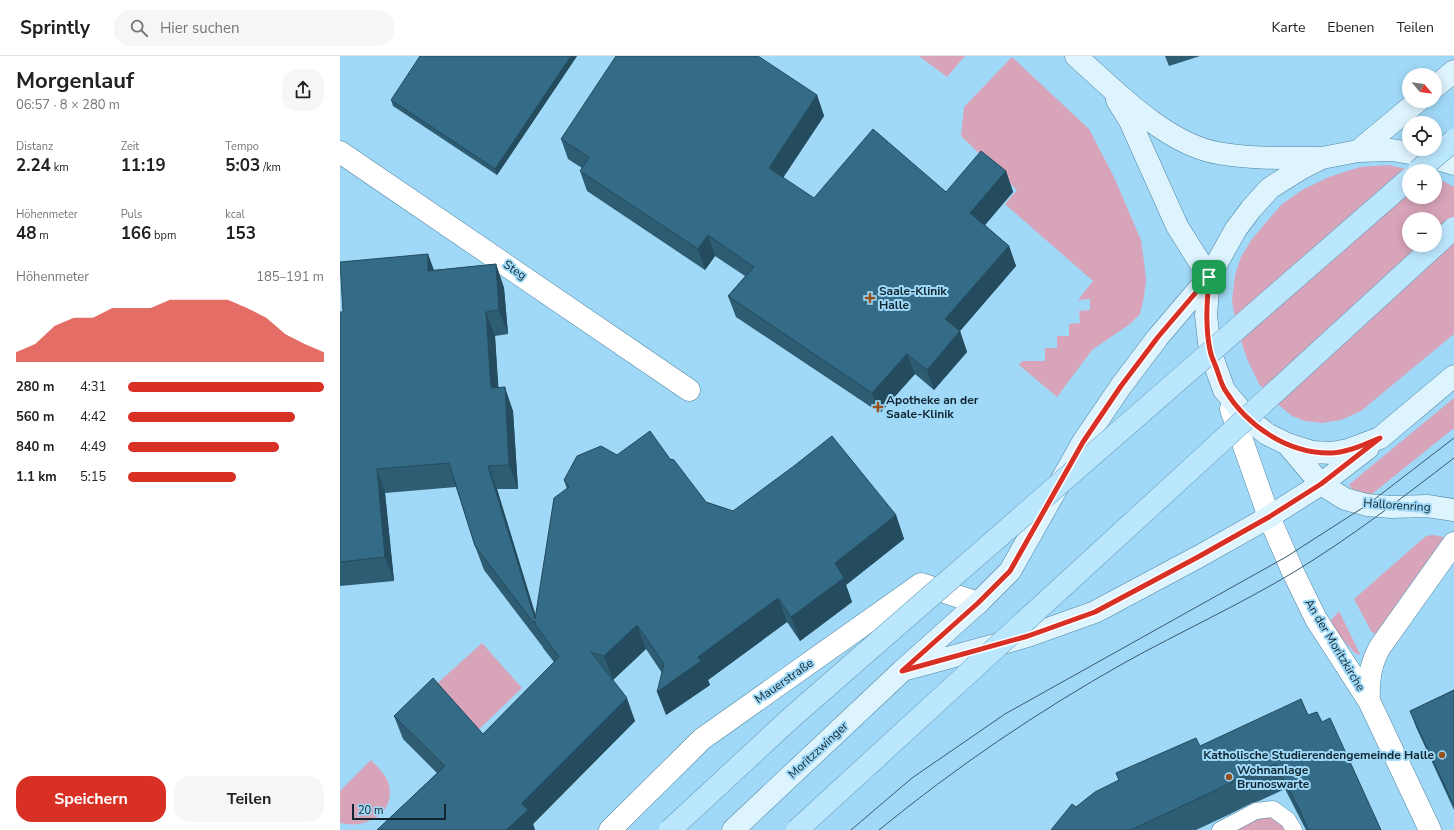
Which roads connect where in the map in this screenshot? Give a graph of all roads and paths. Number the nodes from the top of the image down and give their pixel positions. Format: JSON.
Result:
{"nodes":[{"id":1,"x":1076,"y":56,"type":"edge"},
{"id":2,"x":1454,"y":72,"type":"edge"},
{"id":3,"x":1442,"y":81,"type":"edge"},
{"id":4,"x":1106,"y":83,"type":"junction"},
{"id":5,"x":1409,"y":108,"type":"edge"},
{"id":6,"x":1454,"y":140,"type":"edge"},
{"id":7,"x":1358,"y":150,"type":"junction"},
{"id":8,"x":340,"y":152,"type":"edge"},
{"id":9,"x":1322,"y":158,"type":"junction"},
{"id":10,"x":1426,"y":164,"type":"edge"},
{"id":11,"x":1454,"y":164,"type":"edge"},
{"id":12,"x":1402,"y":185,"type":"edge"},
{"id":13,"x":1454,"y":228,"type":"edge"},
{"id":14,"x":1209,"y":277,"type":"junction"},
{"id":15,"x":1454,"y":376,"type":"edge"},
{"id":16,"x":689,"y":390,"type":"dead end"},
{"id":17,"x":1224,"y":390,"type":"junction"},
{"id":18,"x":1380,"y":438,"type":"junction"},
{"id":19,"x":1287,"y":444,"type":"junction"},
{"id":20,"x":1321,"y":484,"type":"junction"},
{"id":21,"x":1454,"y":510,"type":"edge"},
{"id":22,"x":1269,"y":517,"type":"junction"},
{"id":23,"x":1454,"y":543,"type":"edge"},
{"id":24,"x":978,"y":603,"type":"junction"},
{"id":25,"x":902,"y":671,"type":"junction"},
{"id":26,"x":1369,"y":701,"type":"junction"},
{"id":27,"x":610,"y":830,"type":"edge"},
{"id":28,"x":670,"y":830,"type":"edge"},
{"id":29,"x":733,"y":830,"type":"edge"},
{"id":30,"x":797,"y":830,"type":"edge"},
{"id":31,"x":1220,"y":830,"type":"edge"},
{"id":32,"x":1294,"y":830,"type":"edge"},
{"id":33,"x":1430,"y":830,"type":"edge"}],
"edges":[{"from":1,"to":4,"type":"street"},
{"from":2,"to":3,"type":"street"},
{"from":4,"to":9,"type":"street"},
{"from":4,"to":14,"type":"street"},
{"from":5,"to":7,"type":"street"},
{"from":6,"to":10,"type":"main road","bridge":true},
{"from":7,"to":9,"type":"street"},
{"from":7,"to":11,"type":"street"},
{"from":8,"to":16,"type":"street","name":"Steg"},
{"from":9,"to":14,"type":"street"},
{"from":12,"to":28,"type":"main road","bridge":true},
{"from":13,"to":30,"type":"main road","bridge":true},
{"from":14,"to":17,"type":"street"},
{"from":14,"to":24,"type":"street","name":"Moritzzwinger"},
{"from":15,"to":18,"type":"street","name":"Moritzzwinger"},
{"from":17,"to":19,"type":"street"},
{"from":17,"to":22,"type":"street","name":"An der Moritzkirche"},
{"from":18,"to":19,"type":"street"},
{"from":18,"to":20,"type":"street","name":"Moritzzwinger"},
{"from":19,"to":20,"type":"street","name":"Hallorenring"},
{"from":20,"to":21,"type":"street","name":"Hallorenring"},
{"from":20,"to":22,"type":"street","name":"Moritzzwinger"},
{"from":22,"to":25,"type":"street","name":"Moritzzwinger"},
{"from":22,"to":26,"type":"street","name":"An der Moritzkirche"},
{"from":23,"to":26,"type":"street"},
{"from":24,"to":25,"type":"street","name":"Moritzzwinger"},
{"from":24,"to":27,"type":"street","name":"Mauerstraße"},
{"from":25,"to":29,"type":"street","name":"Moritzzwinger"},
{"from":26,"to":33,"type":"street","name":"An der Moritzkirche"},
{"from":31,"to":32,"type":"lane"}]}
